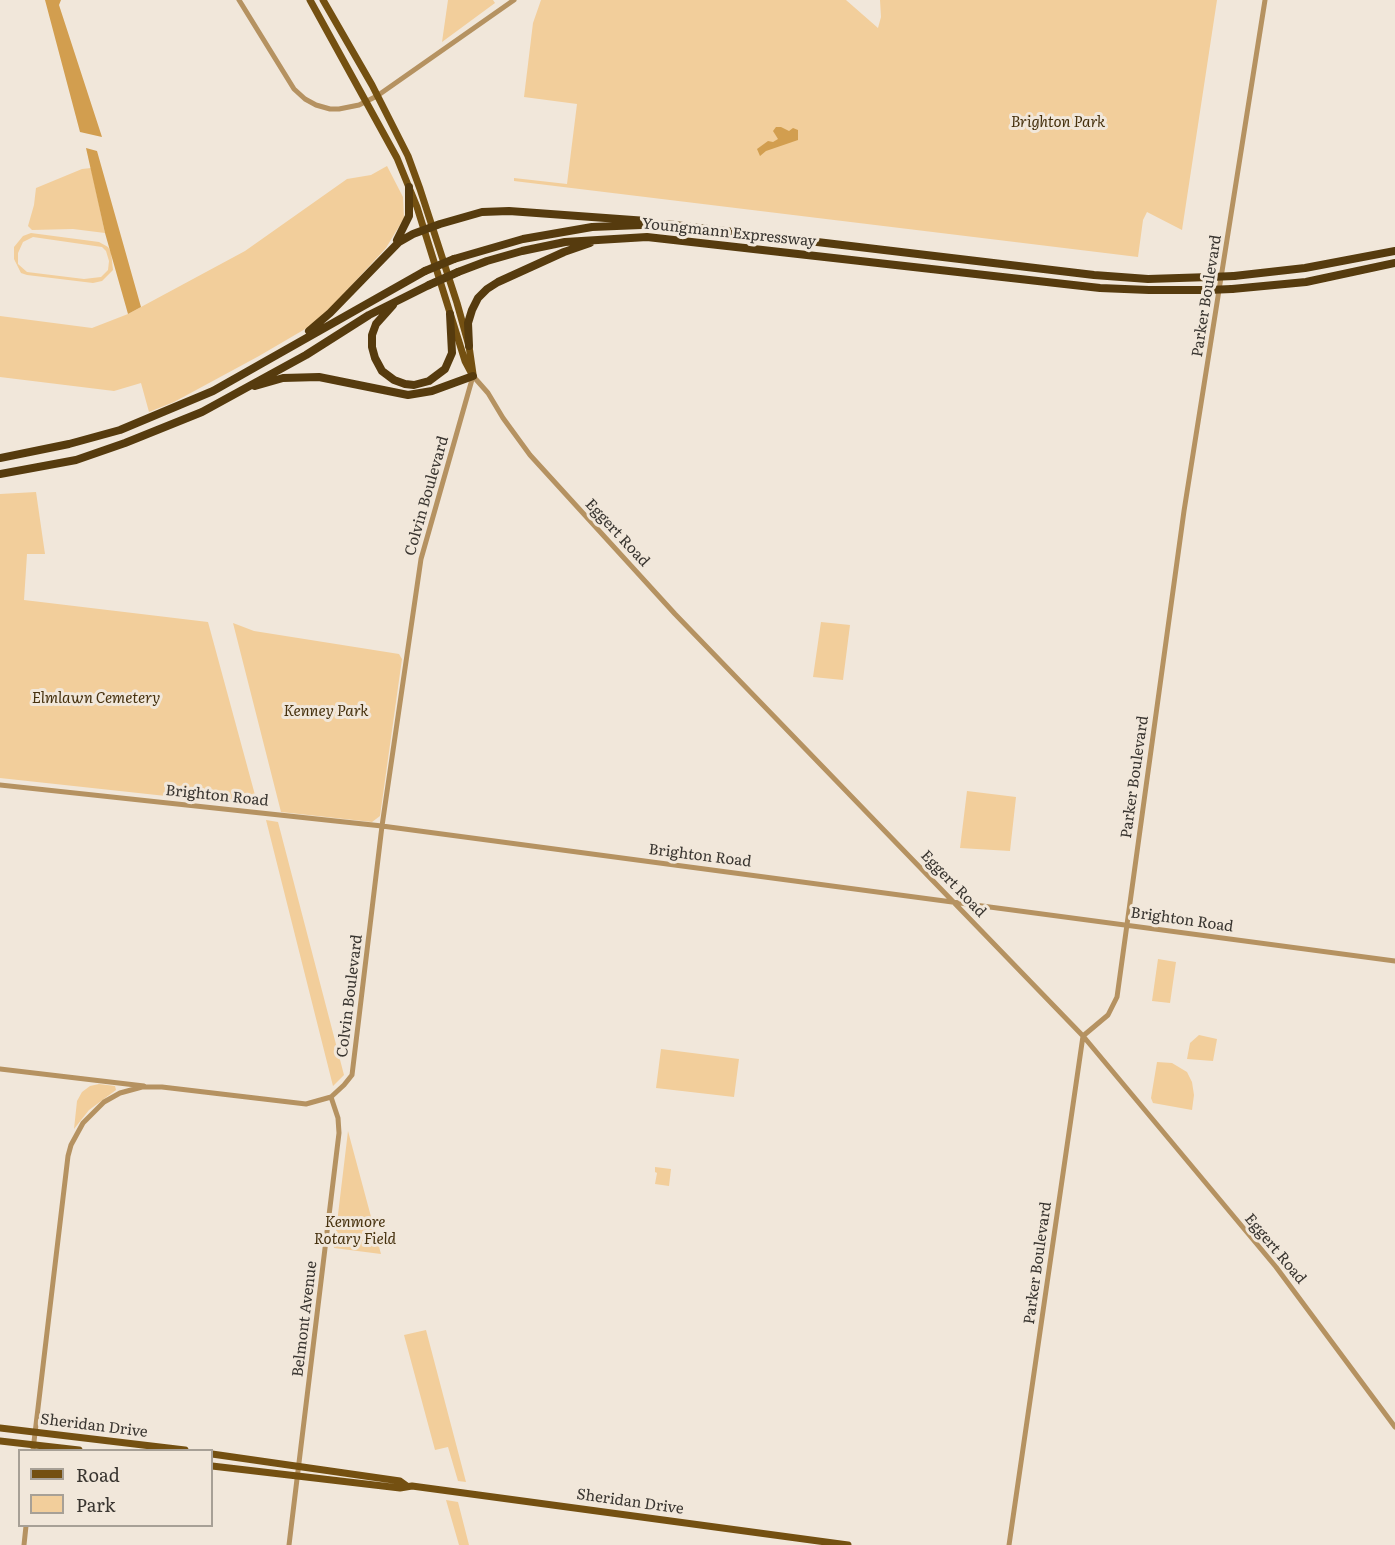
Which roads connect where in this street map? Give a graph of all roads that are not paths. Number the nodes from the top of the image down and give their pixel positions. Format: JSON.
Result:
{"nodes":[{"id":1,"x":238,"y":0,"type":"edge"},
{"id":2,"x":310,"y":0,"type":"edge"},
{"id":3,"x":323,"y":0,"type":"edge"},
{"id":4,"x":514,"y":0,"type":"edge"},
{"id":5,"x":1265,"y":0,"type":"edge"},
{"id":6,"x":377,"y":96,"type":"junction"},
{"id":7,"x":367,"y":102,"type":"junction"},
{"id":8,"x":409,"y":188,"type":"junction"},
{"id":9,"x":666,"y":224,"type":"junction"},
{"id":10,"x":433,"y":227,"type":"junction"},
{"id":11,"x":424,"y":230,"type":"junction"},
{"id":12,"x":612,"y":238,"type":"junction"},
{"id":13,"x":389,"y":250,"type":"junction"},
{"id":14,"x":1395,"y":251,"type":"edge"},
{"id":15,"x":1395,"y":263,"type":"edge"},
{"id":16,"x":406,"y":295,"type":"junction"},
{"id":17,"x":450,"y":314,"type":"junction"},
{"id":18,"x":294,"y":344,"type":"junction"},
{"id":19,"x":469,"y":346,"type":"junction"},
{"id":20,"x":473,"y":376,"type":"junction"},
{"id":21,"x":237,"y":392,"type":"junction"},
{"id":22,"x":0,"y":458,"type":"edge"},
{"id":23,"x":0,"y":474,"type":"edge"},
{"id":24,"x":0,"y":785,"type":"edge"},
{"id":25,"x":382,"y":826,"type":"junction"},
{"id":26,"x":952,"y":901,"type":"junction"},
{"id":27,"x":1126,"y":924,"type":"junction"},
{"id":28,"x":1395,"y":961,"type":"edge"},
{"id":29,"x":1083,"y":1036,"type":"junction"},
{"id":30,"x":0,"y":1069,"type":"edge"},
{"id":31,"x":116,"y":1082,"type":"junction"},
{"id":32,"x":153,"y":1087,"type":"junction"},
{"id":33,"x":120,"y":1093,"type":"junction"},
{"id":34,"x":331,"y":1097,"type":"junction"},
{"id":35,"x":1395,"y":1427,"type":"edge"},
{"id":36,"x":0,"y":1428,"type":"edge"},
{"id":37,"x":35,"y":1432,"type":"junction"},
{"id":38,"x":0,"y":1441,"type":"edge"},
{"id":39,"x":33,"y":1448,"type":"edge"},
{"id":40,"x":56,"y":1449,"type":"edge"},
{"id":41,"x":166,"y":1449,"type":"edge"},
{"id":42,"x":213,"y":1454,"type":"edge"},
{"id":43,"x":213,"y":1466,"type":"edge"},
{"id":44,"x":300,"y":1466,"type":"junction"},
{"id":45,"x":298,"y":1476,"type":"junction"},
{"id":46,"x":407,"y":1486,"type":"junction"},
{"id":47,"x":26,"y":1527,"type":"edge"},
{"id":48,"x":24,"y":1545,"type":"edge"},
{"id":49,"x":289,"y":1545,"type":"edge"},
{"id":50,"x":848,"y":1545,"type":"edge"},
{"id":51,"x":1009,"y":1545,"type":"edge"}],
"edges":[{"from":1,"to":7,"type":"street"},
{"from":2,"to":7,"type":"main road"},
{"from":3,"to":6,"type":"main road"},
{"from":4,"to":6,"type":"street"},
{"from":5,"to":27,"type":"street","name":"Parker Boulevard"},
{"from":6,"to":7,"type":"street"},
{"from":6,"to":10,"type":"main road"},
{"from":7,"to":8,"type":"main road"},
{"from":8,"to":11,"type":"main road"},
{"from":8,"to":13,"type":"highway"},
{"from":9,"to":10,"type":"highway"},
{"from":9,"to":14,"type":"highway","name":"Youngmann Expressway","bridge":true},
{"from":9,"to":18,"type":"highway","name":"Youngmann Expressway","bridge":true},
{"from":10,"to":11,"type":"highway"},
{"from":10,"to":19,"type":"main road"},
{"from":11,"to":13,"type":"highway"},
{"from":11,"to":17,"type":"main road"},
{"from":12,"to":15,"type":"highway","name":"Youngmann Expressway","bridge":true},
{"from":12,"to":16,"type":"highway","name":"Youngmann Expressway","bridge":true},
{"from":12,"to":19,"type":"highway"},
{"from":13,"to":18,"type":"highway"},
{"from":16,"to":17,"type":"highway"},
{"from":16,"to":21,"type":"highway","name":"Youngmann Expressway"},
{"from":17,"to":20,"type":"main road"},
{"from":18,"to":22,"type":"highway","name":"Youngmann Expressway"},
{"from":19,"to":20,"type":"main road"},
{"from":20,"to":21,"type":"highway"},
{"from":20,"to":25,"type":"street","name":"Colvin Boulevard"},
{"from":20,"to":26,"type":"street","name":"Eggert Road"},
{"from":21,"to":23,"type":"highway","name":"Youngmann Expressway"},
{"from":24,"to":25,"type":"street","name":"Brighton Road"},
{"from":25,"to":26,"type":"street","name":"Brighton Road"},
{"from":25,"to":34,"type":"street","name":"Colvin Boulevard"},
{"from":26,"to":27,"type":"street","name":"Brighton Road"},
{"from":26,"to":29,"type":"street","name":"Eggert Road"},
{"from":27,"to":28,"type":"street","name":"Brighton Road"},
{"from":27,"to":29,"type":"street","name":"Parker Boulevard"},
{"from":29,"to":35,"type":"street","name":"Eggert Road"},
{"from":29,"to":51,"type":"street","name":"Parker Boulevard"},
{"from":30,"to":31,"type":"street"},
{"from":31,"to":32,"type":"street"},
{"from":31,"to":33,"type":"street"},
{"from":32,"to":33,"type":"street"},
{"from":32,"to":34,"type":"street"},
{"from":33,"to":37,"type":"street"},
{"from":34,"to":44,"type":"street","name":"Belmont Avenue"},
{"from":36,"to":37,"type":"main road","name":"Sheridan Drive"},
{"from":37,"to":39,"type":"street"},
{"from":37,"to":41,"type":"main road","name":"Sheridan Drive"},
{"from":38,"to":39,"type":"main road","name":"Sheridan Drive"},
{"from":39,"to":40,"type":"main road","name":"Sheridan Drive"},
{"from":42,"to":44,"type":"main road","name":"Sheridan Drive"},
{"from":43,"to":45,"type":"main road","name":"Sheridan Drive"},
{"from":44,"to":45,"type":"street","name":"Belmont Avenue"},
{"from":44,"to":46,"type":"main road","name":"Sheridan Drive"},
{"from":45,"to":46,"type":"main road","name":"Sheridan Drive"},
{"from":45,"to":49,"type":"street","name":"Belmont Avenue"},
{"from":46,"to":50,"type":"main road","name":"Sheridan Drive"},
{"from":47,"to":48,"type":"street"}]}
